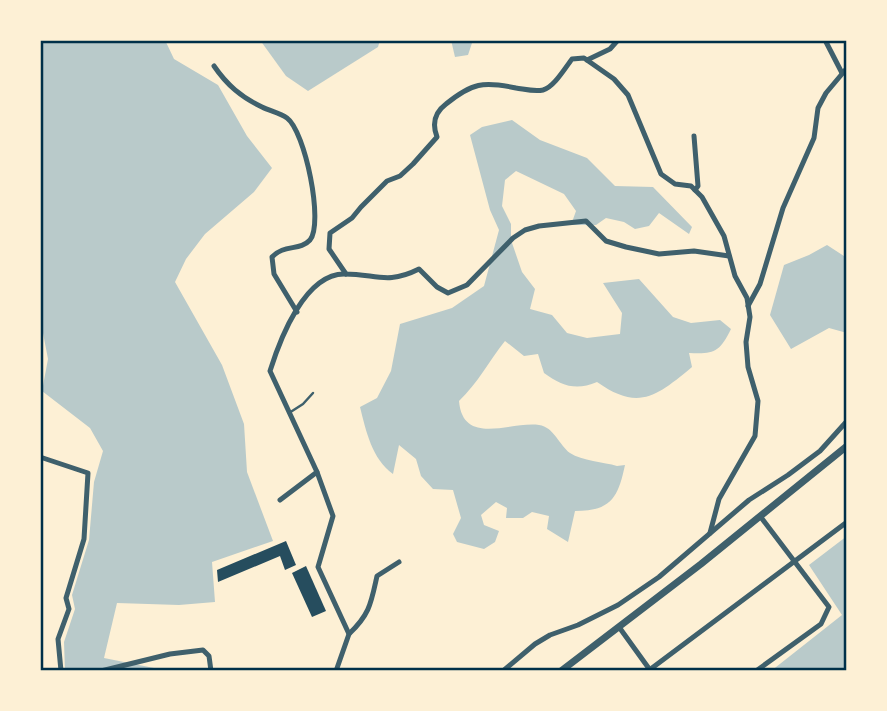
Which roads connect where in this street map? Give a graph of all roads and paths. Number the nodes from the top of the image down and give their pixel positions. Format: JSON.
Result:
{"nodes":[{"id":1,"x":618,"y":40,"type":"edge"},
{"id":2,"x":825,"y":40,"type":"edge"},
{"id":3,"x":587,"y":60,"type":"junction"},
{"id":4,"x":214,"y":66,"type":"dead end"},
{"id":5,"x":844,"y":70,"type":"edge"},
{"id":6,"x":694,"y":136,"type":"dead end"},
{"id":7,"x":695,"y":190,"type":"junction"},
{"id":8,"x":729,"y":256,"type":"junction"},
{"id":9,"x":346,"y":274,"type":"junction"},
{"id":10,"x":748,"y":306,"type":"junction"},
{"id":11,"x":297,"y":312,"type":"junction"},
{"id":12,"x":313,"y":393,"type":"dead end"},
{"id":13,"x":289,"y":413,"type":"junction"},
{"id":14,"x":847,"y":421,"type":"edge"},
{"id":15,"x":847,"y":446,"type":"edge"},
{"id":16,"x":40,"y":457,"type":"edge"},
{"id":17,"x":317,"y":472,"type":"junction"},
{"id":18,"x":280,"y":500,"type":"dead end"},
{"id":19,"x":760,"y":516,"type":"junction"},
{"id":20,"x":847,"y":522,"type":"edge"},
{"id":21,"x":710,"y":533,"type":"junction"},
{"id":22,"x":795,"y":560,"type":"junction"},
{"id":23,"x":399,"y":562,"type":"dead end"},
{"id":24,"x":619,"y":627,"type":"junction"},
{"id":25,"x":349,"y":634,"type":"junction"},
{"id":26,"x":847,"y":665,"type":"edge"},
{"id":27,"x":649,"y":670,"type":"edge"},
{"id":28,"x":61,"y":671,"type":"edge"},
{"id":29,"x":101,"y":671,"type":"edge"},
{"id":30,"x":211,"y":671,"type":"edge"},
{"id":31,"x":336,"y":671,"type":"edge"},
{"id":32,"x":503,"y":671,"type":"edge"},
{"id":33,"x":561,"y":671,"type":"edge"},
{"id":34,"x":756,"y":671,"type":"edge"},
{"id":35,"x":845,"y":671,"type":"edge"}],
"edges":[{"from":1,"to":3,"type":"street"},
{"from":2,"to":5,"type":"street"},
{"from":3,"to":7,"type":"street"},
{"from":3,"to":9,"type":"street"},
{"from":4,"to":11,"type":"street"},
{"from":5,"to":10,"type":"street"},
{"from":6,"to":7,"type":"street"},
{"from":7,"to":8,"type":"street"},
{"from":8,"to":9,"type":"street"},
{"from":8,"to":10,"type":"street"},
{"from":9,"to":11,"type":"street"},
{"from":10,"to":21,"type":"street"},
{"from":11,"to":13,"type":"street"},
{"from":12,"to":13,"type":"lane"},
{"from":13,"to":17,"type":"street"},
{"from":14,"to":21,"type":"street"},
{"from":15,"to":19,"type":"street"},
{"from":16,"to":28,"type":"street"},
{"from":17,"to":18,"type":"street"},
{"from":17,"to":25,"type":"street"},
{"from":19,"to":22,"type":"street"},
{"from":19,"to":24,"type":"street"},
{"from":20,"to":22,"type":"street"},
{"from":21,"to":32,"type":"street"},
{"from":22,"to":27,"type":"street"},
{"from":22,"to":34,"type":"street"},
{"from":23,"to":25,"type":"street"},
{"from":24,"to":27,"type":"street"},
{"from":24,"to":33,"type":"street"},
{"from":25,"to":31,"type":"street"},
{"from":26,"to":35,"type":"path"},
{"from":29,"to":30,"type":"street"}]}
